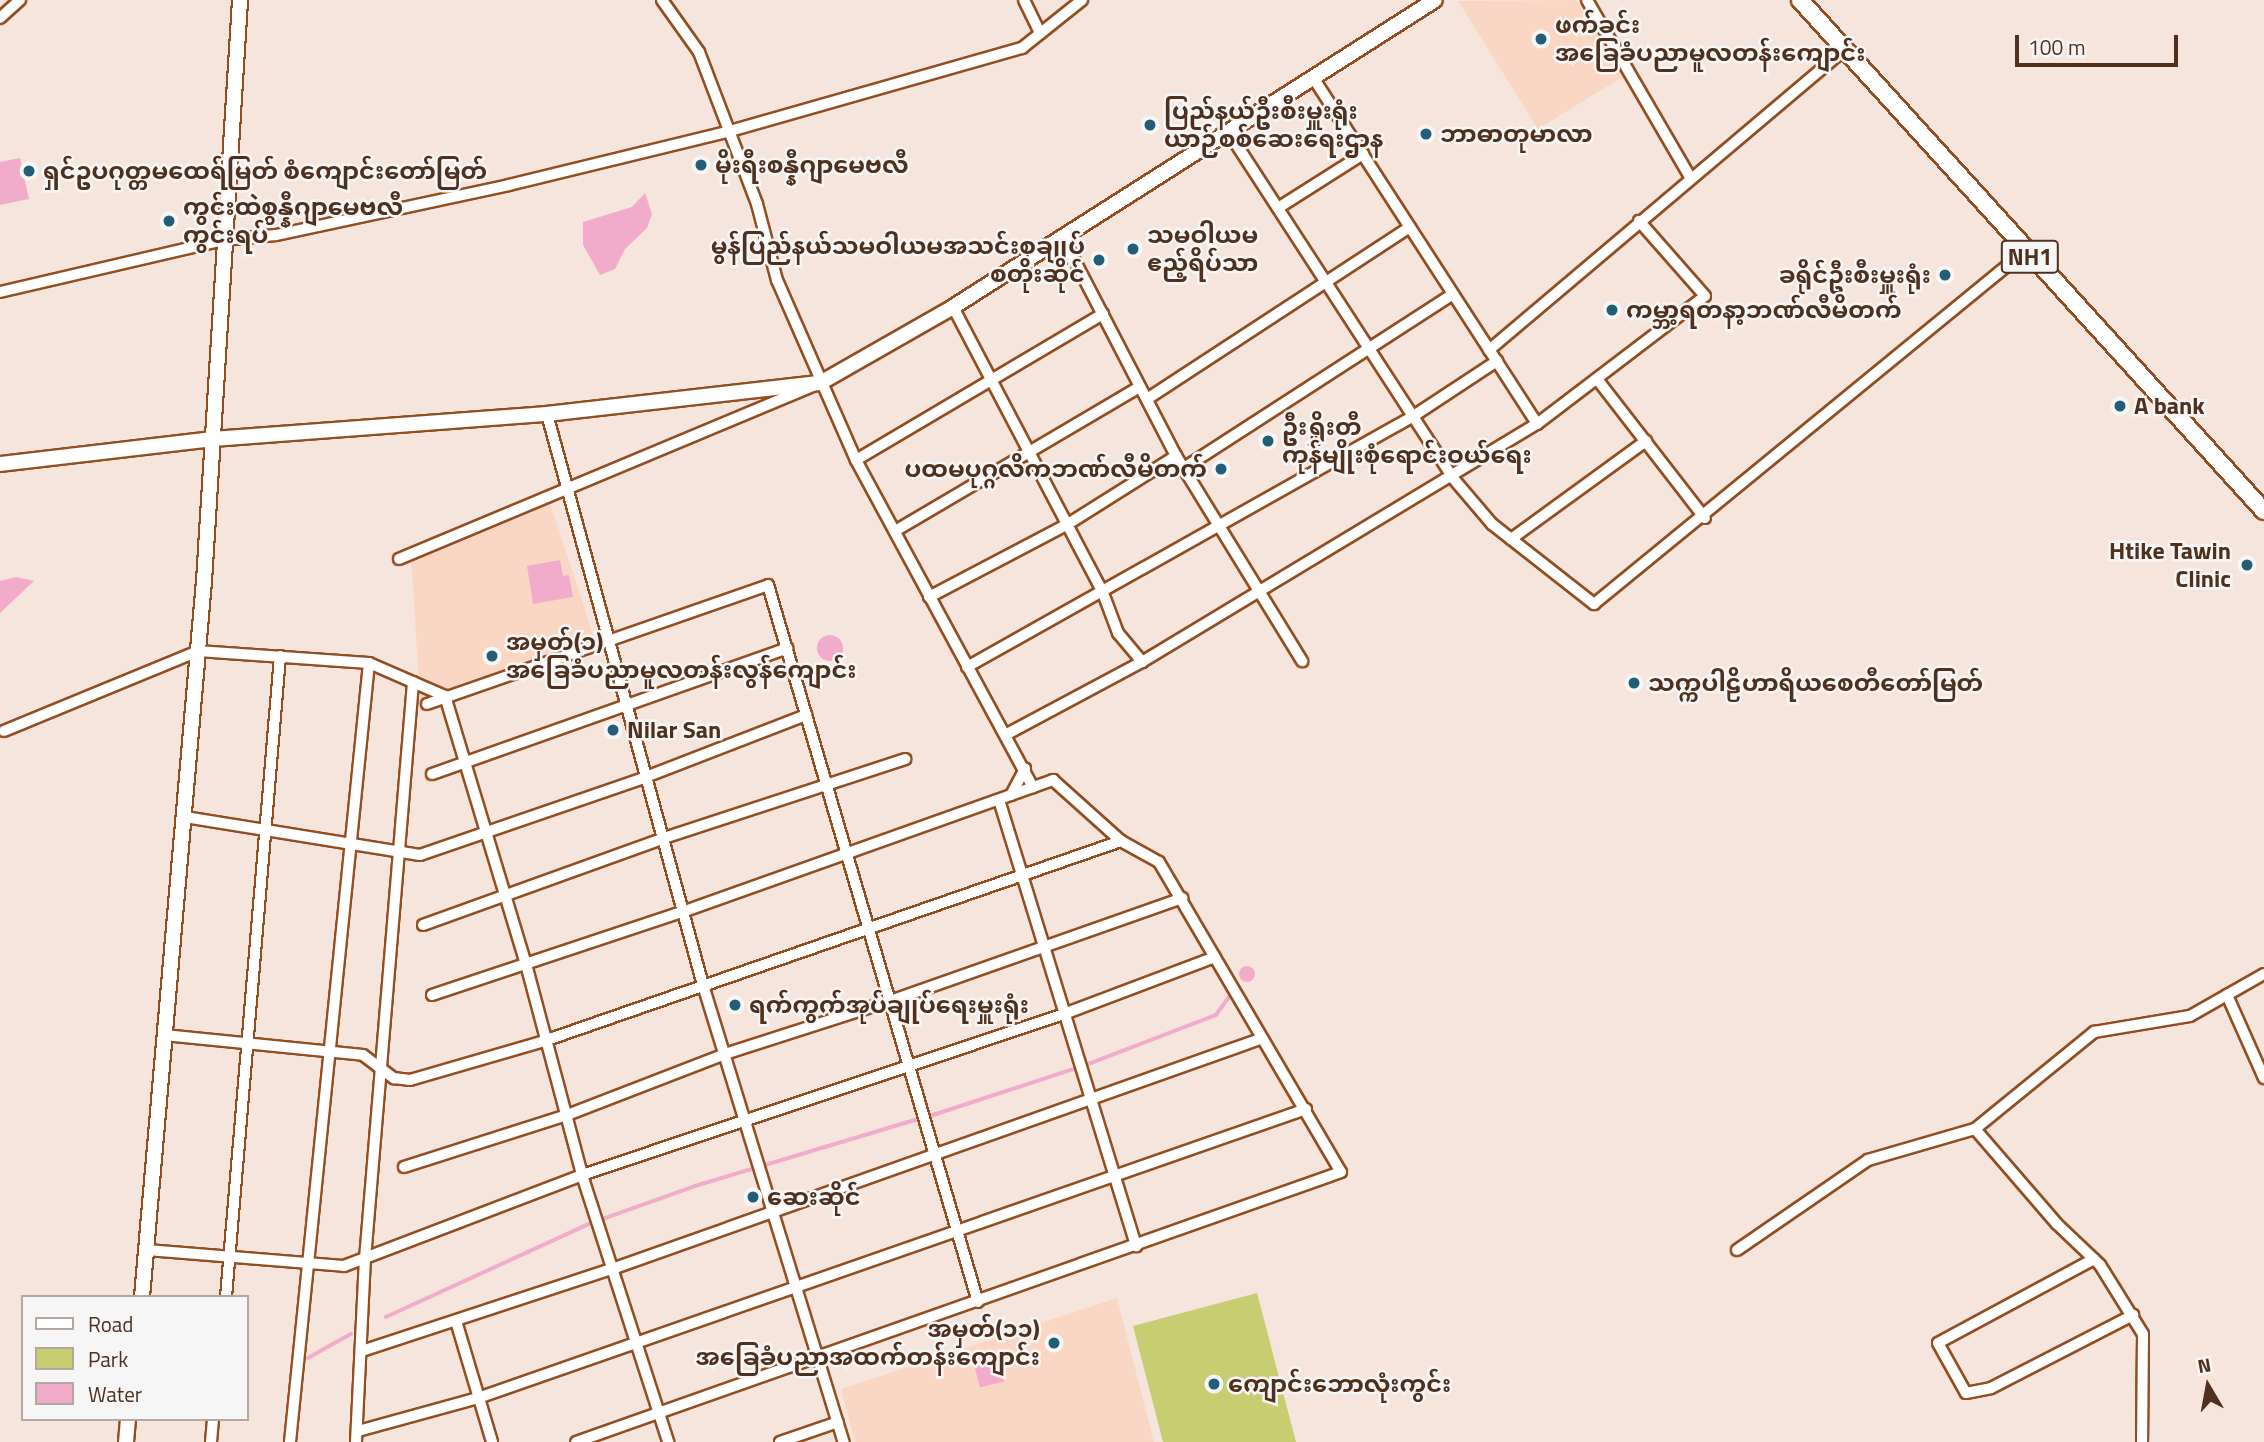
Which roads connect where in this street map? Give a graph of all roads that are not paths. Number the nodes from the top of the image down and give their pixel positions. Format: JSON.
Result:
{"nodes":[{"id":1,"x":20,"y":0,"type":"edge"},
{"id":2,"x":240,"y":0,"type":"edge"},
{"id":3,"x":662,"y":0,"type":"edge"},
{"id":4,"x":1024,"y":0,"type":"edge"},
{"id":5,"x":1082,"y":0,"type":"edge"},
{"id":6,"x":1435,"y":0,"type":"edge"},
{"id":7,"x":1587,"y":0,"type":"edge"},
{"id":8,"x":1800,"y":0,"type":"edge"},
{"id":9,"x":0,"y":18,"type":"edge"},
{"id":10,"x":1040,"y":33,"type":"junction"},
{"id":11,"x":1845,"y":49,"type":"junction"},
{"id":12,"x":1314,"y":79,"type":"junction"},
{"id":13,"x":730,"y":131,"type":"junction"},
{"id":14,"x":1229,"y":133,"type":"junction"},
{"id":15,"x":1363,"y":154,"type":"junction"},
{"id":16,"x":1690,"y":177,"type":"junction"},
{"id":17,"x":1278,"y":208,"type":"junction"},
{"id":18,"x":1639,"y":221,"type":"junction"},
{"id":19,"x":1410,"y":227,"type":"junction"},
{"id":20,"x":1063,"y":238,"type":"junction"},
{"id":21,"x":223,"y":240,"type":"junction"},
{"id":22,"x":2025,"y":251,"type":"junction"},
{"id":23,"x":1326,"y":282,"type":"junction"},
{"id":24,"x":0,"y":292,"type":"edge"},
{"id":25,"x":1453,"y":294,"type":"junction"},
{"id":26,"x":953,"y":307,"type":"junction"},
{"id":27,"x":1103,"y":314,"type":"junction"},
{"id":28,"x":1367,"y":349,"type":"junction"},
{"id":29,"x":1489,"y":349,"type":"junction"},
{"id":30,"x":1497,"y":360,"type":"junction"},
{"id":31,"x":990,"y":379,"type":"junction"},
{"id":32,"x":1597,"y":379,"type":"junction"},
{"id":33,"x":820,"y":383,"type":"junction"},
{"id":34,"x":1139,"y":387,"type":"junction"},
{"id":35,"x":1147,"y":399,"type":"junction"},
{"id":36,"x":547,"y":414,"type":"junction"},
{"id":37,"x":1412,"y":417,"type":"junction"},
{"id":38,"x":1537,"y":424,"type":"junction"},
{"id":39,"x":213,"y":439,"type":"junction"},
{"id":40,"x":1646,"y":441,"type":"junction"},
{"id":41,"x":1029,"y":451,"type":"junction"},
{"id":42,"x":1176,"y":456,"type":"junction"},
{"id":43,"x":856,"y":460,"type":"junction"},
{"id":44,"x":0,"y":464,"type":"edge"},
{"id":45,"x":1184,"y":468,"type":"junction"},
{"id":46,"x":1452,"y":477,"type":"junction"},
{"id":47,"x":566,"y":490,"type":"junction"},
{"id":48,"x":2264,"y":511,"type":"edge"},
{"id":49,"x":1705,"y":517,"type":"junction"},
{"id":50,"x":1068,"y":524,"type":"junction"},
{"id":51,"x":1219,"y":527,"type":"junction"},
{"id":52,"x":895,"y":531,"type":"junction"},
{"id":53,"x":1511,"y":539,"type":"junction"},
{"id":54,"x":399,"y":559,"type":"dead end"},
{"id":55,"x":1103,"y":593,"type":"junction"},
{"id":56,"x":1257,"y":594,"type":"junction"},
{"id":57,"x":929,"y":597,"type":"junction"},
{"id":58,"x":608,"y":642,"type":"junction"},
{"id":59,"x":787,"y":648,"type":"junction"},
{"id":60,"x":198,"y":651,"type":"junction"},
{"id":61,"x":280,"y":656,"type":"junction"},
{"id":62,"x":1302,"y":661,"type":"dead end"},
{"id":63,"x":1142,"y":662,"type":"junction"},
{"id":64,"x":369,"y":663,"type":"junction"},
{"id":65,"x":967,"y":667,"type":"junction"},
{"id":66,"x":413,"y":682,"type":"junction"},
{"id":67,"x":445,"y":696,"type":"junction"},
{"id":68,"x":427,"y":704,"type":"dead end"},
{"id":69,"x":625,"y":709,"type":"junction"},
{"id":70,"x":806,"y":715,"type":"junction"},
{"id":71,"x":4,"y":731,"type":"dead end"},
{"id":72,"x":1007,"y":734,"type":"junction"},
{"id":73,"x":905,"y":759,"type":"dead end"},
{"id":74,"x":466,"y":762,"type":"junction"},
{"id":75,"x":1025,"y":769,"type":"junction"},
{"id":76,"x":432,"y":774,"type":"dead end"},
{"id":77,"x":643,"y":778,"type":"junction"},
{"id":78,"x":826,"y":785,"type":"junction"},
{"id":79,"x":1033,"y":787,"type":"junction"},
{"id":80,"x":1011,"y":795,"type":"junction"},
{"id":81,"x":999,"y":800,"type":"junction"},
{"id":82,"x":184,"y":817,"type":"junction"},
{"id":83,"x":266,"y":827,"type":"junction"},
{"id":84,"x":487,"y":831,"type":"junction"},
{"id":85,"x":664,"y":838,"type":"junction"},
{"id":86,"x":351,"y":841,"type":"junction"},
{"id":87,"x":1121,"y":841,"type":"junction"},
{"id":88,"x":398,"y":850,"type":"junction"},
{"id":89,"x":844,"y":852,"type":"junction"},
{"id":90,"x":1020,"y":873,"type":"junction"},
{"id":91,"x":507,"y":898,"type":"junction"},
{"id":92,"x":1182,"y":898,"type":"junction"},
{"id":93,"x":685,"y":911,"type":"junction"},
{"id":94,"x":423,"y":925,"type":"dead end"},
{"id":95,"x":866,"y":927,"type":"junction"},
{"id":96,"x":1042,"y":948,"type":"junction"},
{"id":97,"x":1215,"y":957,"type":"junction"},
{"id":98,"x":526,"y":964,"type":"junction"},
{"id":99,"x":2264,"y":974,"type":"edge"},
{"id":100,"x":703,"y":985,"type":"junction"},
{"id":101,"x":432,"y":995,"type":"dead end"},
{"id":102,"x":2227,"y":995,"type":"junction"},
{"id":103,"x":890,"y":1001,"type":"junction"},
{"id":104,"x":1064,"y":1014,"type":"junction"},
{"id":105,"x":164,"y":1035,"type":"junction"},
{"id":106,"x":1259,"y":1039,"type":"junction"},
{"id":107,"x":544,"y":1041,"type":"junction"},
{"id":108,"x":248,"y":1044,"type":"junction"},
{"id":109,"x":329,"y":1053,"type":"junction"},
{"id":110,"x":725,"y":1054,"type":"junction"},
{"id":111,"x":907,"y":1063,"type":"junction"},
{"id":112,"x":382,"y":1068,"type":"junction"},
{"id":113,"x":2264,"y":1078,"type":"edge"},
{"id":114,"x":1091,"y":1098,"type":"junction"},
{"id":115,"x":1306,"y":1109,"type":"junction"},
{"id":116,"x":567,"y":1115,"type":"junction"},
{"id":117,"x":746,"y":1118,"type":"junction"},
{"id":118,"x":1975,"y":1129,"type":"junction"},
{"id":119,"x":935,"y":1153,"type":"junction"},
{"id":120,"x":404,"y":1167,"type":"dead end"},
{"id":121,"x":582,"y":1175,"type":"junction"},
{"id":122,"x":1114,"y":1175,"type":"junction"},
{"id":123,"x":771,"y":1211,"type":"junction"},
{"id":124,"x":957,"y":1230,"type":"junction"},
{"id":125,"x":1136,"y":1246,"type":"junction"},
{"id":126,"x":146,"y":1250,"type":"junction"},
{"id":127,"x":1737,"y":1250,"type":"dead end"},
{"id":128,"x":231,"y":1258,"type":"junction"},
{"id":129,"x":365,"y":1259,"type":"junction"},
{"id":130,"x":2094,"y":1259,"type":"junction"},
{"id":131,"x":307,"y":1262,"type":"junction"},
{"id":132,"x":612,"y":1269,"type":"junction"},
{"id":133,"x":795,"y":1286,"type":"junction"},
{"id":134,"x":142,"y":1295,"type":"edge"},
{"id":135,"x":226,"y":1295,"type":"edge"},
{"id":136,"x":978,"y":1302,"type":"junction"},
{"id":137,"x":2133,"y":1315,"type":"junction"},
{"id":138,"x":456,"y":1321,"type":"junction"},
{"id":139,"x":638,"y":1340,"type":"junction"},
{"id":140,"x":362,"y":1351,"type":"junction"},
{"id":141,"x":819,"y":1360,"type":"junction"},
{"id":142,"x":478,"y":1398,"type":"junction"},
{"id":143,"x":659,"y":1413,"type":"junction"},
{"id":144,"x":128,"y":1421,"type":"edge"},
{"id":145,"x":213,"y":1421,"type":"edge"},
{"id":146,"x":838,"y":1422,"type":"junction"},
{"id":147,"x":357,"y":1437,"type":"edge"},
{"id":148,"x":125,"y":1442,"type":"edge"},
{"id":149,"x":211,"y":1442,"type":"edge"},
{"id":150,"x":290,"y":1442,"type":"edge"},
{"id":151,"x":492,"y":1442,"type":"edge"},
{"id":152,"x":576,"y":1442,"type":"edge"},
{"id":153,"x":668,"y":1442,"type":"edge"},
{"id":154,"x":780,"y":1442,"type":"edge"},
{"id":155,"x":844,"y":1442,"type":"edge"},
{"id":156,"x":2142,"y":1442,"type":"edge"}],
"edges":[{"from":1,"to":9,"type":"street"},
{"from":2,"to":21,"type":"main road"},
{"from":3,"to":13,"type":"street"},
{"from":4,"to":10,"type":"street"},
{"from":5,"to":10,"type":"street"},
{"from":6,"to":12,"type":"main road"},
{"from":7,"to":16,"type":"street"},
{"from":8,"to":11,"type":"highway","number":"NH1"},
{"from":10,"to":13,"type":"street"},
{"from":11,"to":16,"type":"street"},
{"from":11,"to":22,"type":"highway","number":"NH1"},
{"from":12,"to":14,"type":"main road"},
{"from":12,"to":15,"type":"street"},
{"from":13,"to":21,"type":"street"},
{"from":13,"to":33,"type":"street"},
{"from":14,"to":17,"type":"street"},
{"from":14,"to":20,"type":"main road"},
{"from":15,"to":17,"type":"street"},
{"from":15,"to":19,"type":"street"},
{"from":16,"to":18,"type":"street"},
{"from":17,"to":23,"type":"street"},
{"from":18,"to":29,"type":"street"},
{"from":18,"to":32,"type":"street"},
{"from":19,"to":23,"type":"street"},
{"from":19,"to":25,"type":"street"},
{"from":20,"to":26,"type":"main road"},
{"from":20,"to":27,"type":"street"},
{"from":21,"to":24,"type":"street"},
{"from":21,"to":39,"type":"main road"},
{"from":22,"to":48,"type":"highway","number":"NH1"},
{"from":22,"to":49,"type":"street"},
{"from":23,"to":28,"type":"street"},
{"from":23,"to":35,"type":"street"},
{"from":25,"to":28,"type":"street"},
{"from":25,"to":29,"type":"street"},
{"from":26,"to":31,"type":"street"},
{"from":26,"to":33,"type":"main road"},
{"from":27,"to":31,"type":"street"},
{"from":27,"to":34,"type":"street"},
{"from":28,"to":37,"type":"street"},
{"from":28,"to":45,"type":"street"},
{"from":29,"to":30,"type":"street"},
{"from":30,"to":37,"type":"street"},
{"from":30,"to":38,"type":"street"},
{"from":31,"to":41,"type":"street"},
{"from":31,"to":43,"type":"street"},
{"from":32,"to":38,"type":"street"},
{"from":32,"to":40,"type":"street"},
{"from":33,"to":36,"type":"main road"},
{"from":33,"to":43,"type":"street"},
{"from":33,"to":47,"type":"street"},
{"from":34,"to":35,"type":"street"},
{"from":34,"to":41,"type":"street"},
{"from":35,"to":42,"type":"street"},
{"from":36,"to":39,"type":"main road"},
{"from":36,"to":47,"type":"street"},
{"from":37,"to":46,"type":"street"},
{"from":37,"to":51,"type":"street"},
{"from":38,"to":46,"type":"street"},
{"from":39,"to":44,"type":"main road"},
{"from":39,"to":60,"type":"main road"},
{"from":40,"to":49,"type":"street"},
{"from":40,"to":53,"type":"street"},
{"from":41,"to":50,"type":"street"},
{"from":41,"to":52,"type":"street"},
{"from":42,"to":45,"type":"street"},
{"from":42,"to":50,"type":"street"},
{"from":43,"to":52,"type":"street"},
{"from":45,"to":51,"type":"street"},
{"from":46,"to":53,"type":"street"},
{"from":46,"to":56,"type":"street"},
{"from":47,"to":54,"type":"street"},
{"from":47,"to":58,"type":"street"},
{"from":49,"to":53,"type":"street"},
{"from":50,"to":55,"type":"street"},
{"from":50,"to":57,"type":"street"},
{"from":51,"to":55,"type":"street"},
{"from":51,"to":56,"type":"street"},
{"from":52,"to":57,"type":"street"},
{"from":55,"to":63,"type":"street"},
{"from":55,"to":65,"type":"street"},
{"from":56,"to":62,"type":"street"},
{"from":56,"to":63,"type":"street"},
{"from":57,"to":65,"type":"street"},
{"from":58,"to":59,"type":"street"},
{"from":58,"to":67,"type":"street"},
{"from":58,"to":69,"type":"street"},
{"from":59,"to":69,"type":"street"},
{"from":59,"to":70,"type":"street"},
{"from":60,"to":61,"type":"street"},
{"from":60,"to":71,"type":"street"},
{"from":60,"to":82,"type":"main road"},
{"from":61,"to":64,"type":"street"},
{"from":61,"to":83,"type":"street"},
{"from":63,"to":72,"type":"street"},
{"from":64,"to":66,"type":"street"},
{"from":64,"to":86,"type":"street"},
{"from":65,"to":72,"type":"street"},
{"from":66,"to":67,"type":"street"},
{"from":66,"to":88,"type":"street"},
{"from":67,"to":68,"type":"street"},
{"from":67,"to":74,"type":"street"},
{"from":69,"to":74,"type":"street"},
{"from":69,"to":77,"type":"street"},
{"from":70,"to":77,"type":"street"},
{"from":70,"to":78,"type":"street"},
{"from":72,"to":75,"type":"street"},
{"from":73,"to":78,"type":"street"},
{"from":74,"to":76,"type":"street"},
{"from":74,"to":84,"type":"street"},
{"from":75,"to":79,"type":"street"},
{"from":75,"to":80,"type":"street"},
{"from":77,"to":84,"type":"street"},
{"from":77,"to":85,"type":"street"},
{"from":78,"to":85,"type":"street"},
{"from":78,"to":89,"type":"street"},
{"from":79,"to":80,"type":"street"},
{"from":79,"to":87,"type":"street"},
{"from":80,"to":81,"type":"street"},
{"from":81,"to":89,"type":"street"},
{"from":81,"to":90,"type":"street"},
{"from":82,"to":83,"type":"street"},
{"from":82,"to":105,"type":"main road"},
{"from":83,"to":86,"type":"street"},
{"from":83,"to":108,"type":"street"},
{"from":84,"to":88,"type":"street"},
{"from":84,"to":91,"type":"street"},
{"from":85,"to":91,"type":"street"},
{"from":85,"to":93,"type":"street"},
{"from":86,"to":88,"type":"street"},
{"from":86,"to":109,"type":"street"},
{"from":87,"to":90,"type":"street"},
{"from":87,"to":92,"type":"street"},
{"from":88,"to":112,"type":"street"},
{"from":89,"to":93,"type":"street"},
{"from":89,"to":95,"type":"street"},
{"from":90,"to":95,"type":"street"},
{"from":90,"to":96,"type":"street"},
{"from":91,"to":94,"type":"street"},
{"from":91,"to":98,"type":"street"},
{"from":92,"to":96,"type":"street"},
{"from":92,"to":97,"type":"street"},
{"from":93,"to":98,"type":"street"},
{"from":93,"to":100,"type":"street"},
{"from":95,"to":100,"type":"street"},
{"from":95,"to":103,"type":"street"},
{"from":96,"to":103,"type":"street"},
{"from":96,"to":104,"type":"street"},
{"from":97,"to":104,"type":"street"},
{"from":97,"to":106,"type":"street"},
{"from":98,"to":101,"type":"street"},
{"from":98,"to":107,"type":"street"},
{"from":99,"to":102,"type":"street"},
{"from":100,"to":107,"type":"street"},
{"from":100,"to":110,"type":"street"},
{"from":102,"to":113,"type":"street"},
{"from":102,"to":118,"type":"street"},
{"from":103,"to":110,"type":"street"},
{"from":103,"to":111,"type":"street"},
{"from":104,"to":111,"type":"street"},
{"from":104,"to":114,"type":"street"},
{"from":105,"to":108,"type":"street"},
{"from":105,"to":126,"type":"main road"},
{"from":106,"to":114,"type":"street"},
{"from":106,"to":115,"type":"street"},
{"from":107,"to":112,"type":"street"},
{"from":107,"to":116,"type":"street"},
{"from":108,"to":109,"type":"street"},
{"from":108,"to":128,"type":"street"},
{"from":109,"to":112,"type":"street"},
{"from":109,"to":131,"type":"street"},
{"from":110,"to":116,"type":"street"},
{"from":110,"to":117,"type":"street"},
{"from":111,"to":117,"type":"street"},
{"from":111,"to":119,"type":"street"},
{"from":112,"to":129,"type":"street"},
{"from":114,"to":119,"type":"street"},
{"from":114,"to":122,"type":"street"},
{"from":115,"to":122,"type":"street"},
{"from":115,"to":125,"type":"street"},
{"from":116,"to":120,"type":"street"},
{"from":116,"to":121,"type":"street"},
{"from":117,"to":121,"type":"street"},
{"from":117,"to":123,"type":"street"},
{"from":118,"to":127,"type":"street"},
{"from":118,"to":130,"type":"street"},
{"from":119,"to":123,"type":"street"},
{"from":119,"to":124,"type":"street"},
{"from":121,"to":129,"type":"street"},
{"from":121,"to":132,"type":"street"},
{"from":122,"to":124,"type":"street"},
{"from":122,"to":125,"type":"street"},
{"from":123,"to":132,"type":"street"},
{"from":123,"to":133,"type":"street"},
{"from":124,"to":133,"type":"street"},
{"from":124,"to":136,"type":"street"},
{"from":125,"to":136,"type":"street"},
{"from":126,"to":128,"type":"street"},
{"from":126,"to":134,"type":"main road"},
{"from":128,"to":131,"type":"street"},
{"from":128,"to":135,"type":"street"},
{"from":129,"to":131,"type":"street"},
{"from":129,"to":140,"type":"street"},
{"from":130,"to":137,"type":"street"},
{"from":130,"to":137,"type":"street"},
{"from":131,"to":150,"type":"street"},
{"from":132,"to":138,"type":"street"},
{"from":132,"to":139,"type":"street"},
{"from":133,"to":139,"type":"street"},
{"from":133,"to":141,"type":"street"},
{"from":136,"to":141,"type":"street"},
{"from":137,"to":156,"type":"street"},
{"from":138,"to":140,"type":"street"},
{"from":138,"to":142,"type":"street"},
{"from":139,"to":142,"type":"street"},
{"from":139,"to":143,"type":"street"},
{"from":140,"to":147,"type":"street"},
{"from":141,"to":143,"type":"street"},
{"from":141,"to":146,"type":"street"},
{"from":142,"to":147,"type":"street"},
{"from":142,"to":151,"type":"street"},
{"from":143,"to":152,"type":"street"},
{"from":143,"to":153,"type":"street"},
{"from":144,"to":148,"type":"main road"},
{"from":145,"to":149,"type":"street"},
{"from":146,"to":154,"type":"street"},
{"from":146,"to":155,"type":"street"}]}
